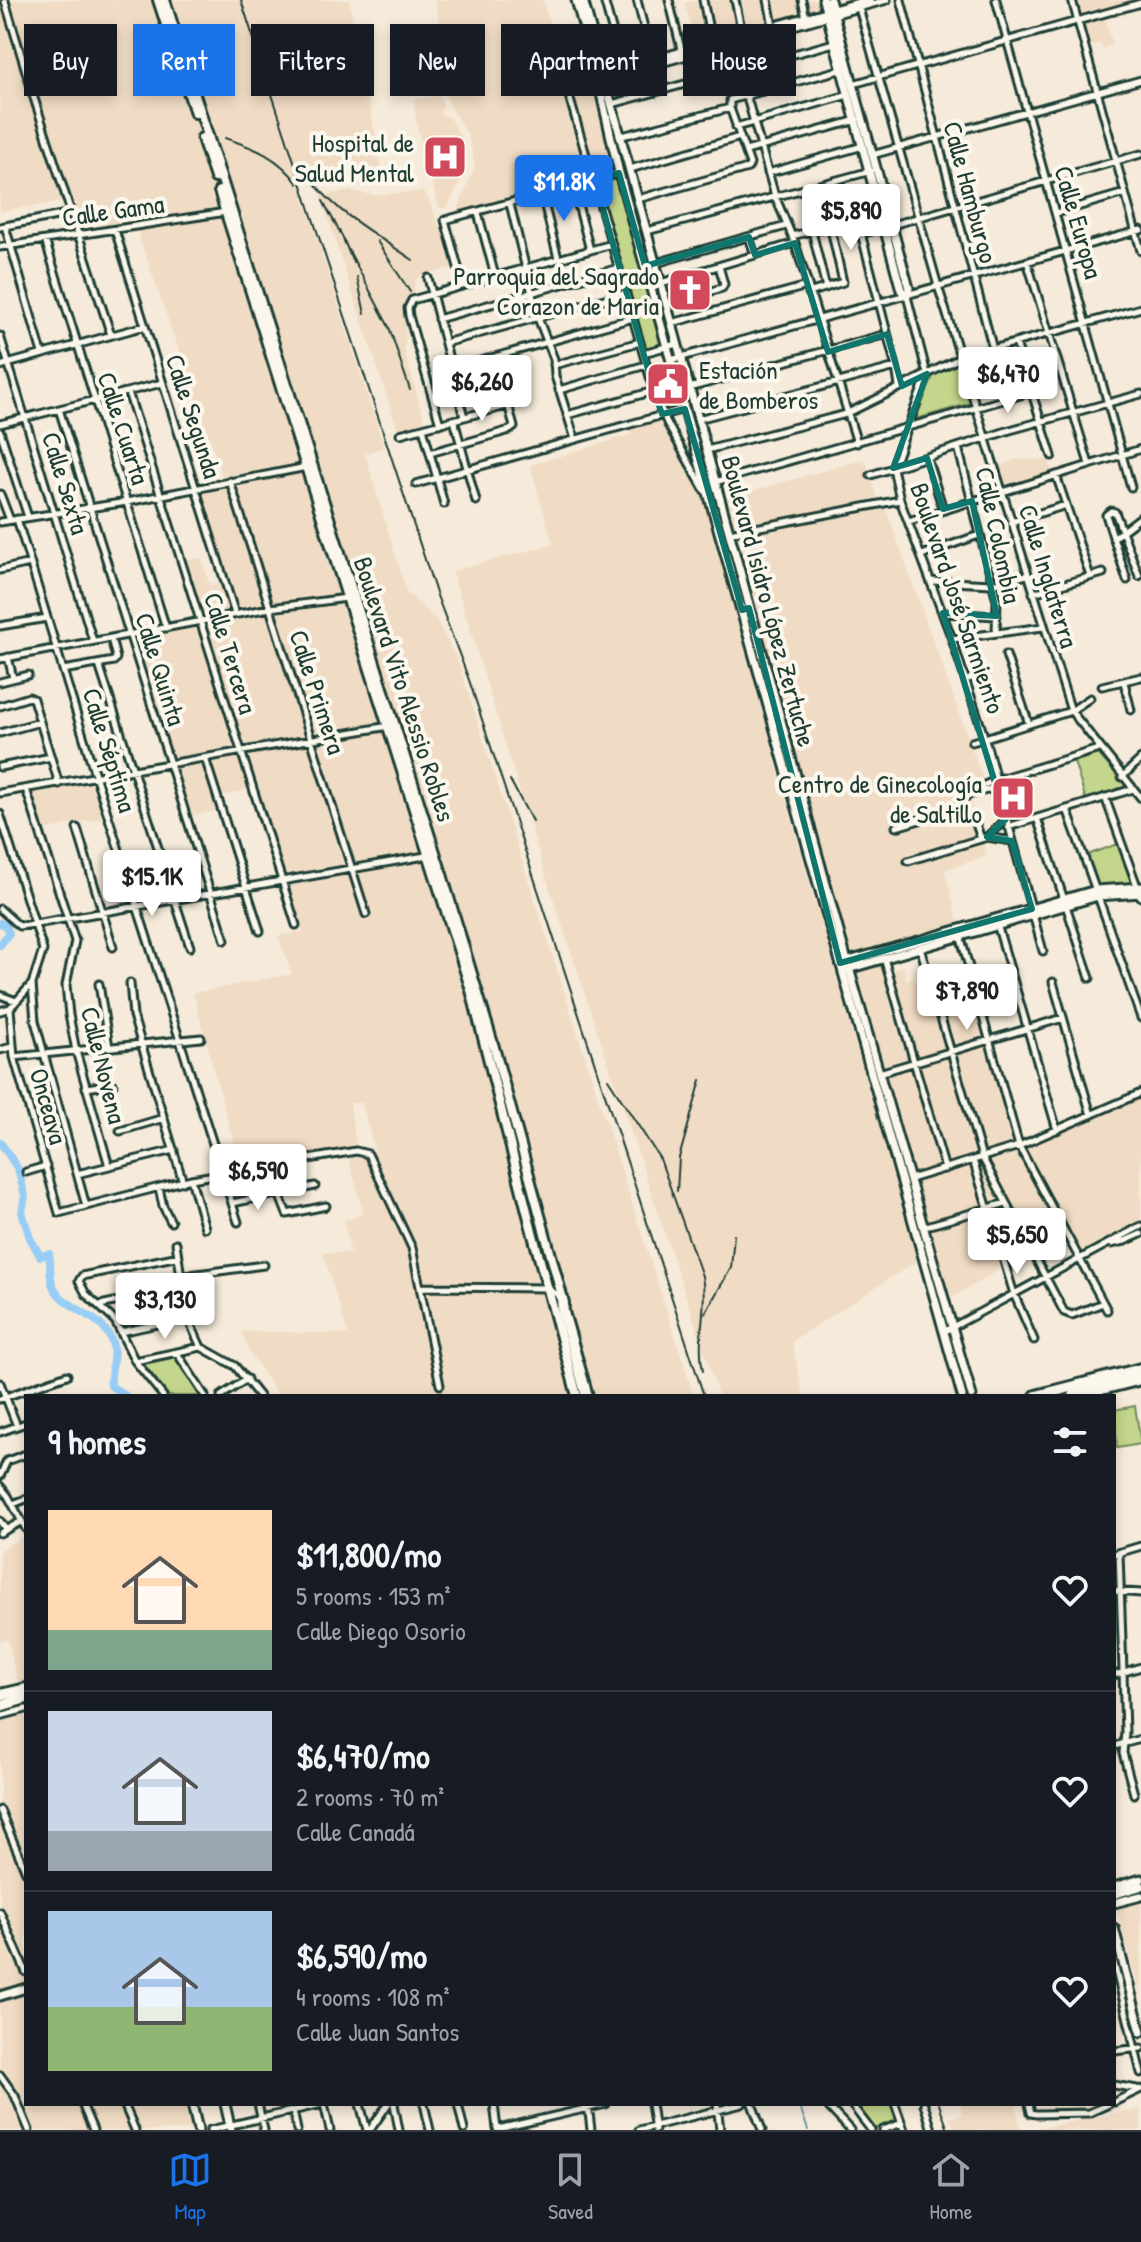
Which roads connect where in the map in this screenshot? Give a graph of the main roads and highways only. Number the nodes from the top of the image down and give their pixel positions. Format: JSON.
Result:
{"nodes":[{"id":1,"x":158,"y":0,"type":"edge"},
{"id":2,"x":165,"y":0,"type":"edge"},
{"id":3,"x":576,"y":0,"type":"edge"},
{"id":4,"x":583,"y":0,"type":"edge"},
{"id":5,"x":823,"y":0,"type":"edge"},
{"id":6,"x":830,"y":0,"type":"edge"},
{"id":7,"x":869,"y":0,"type":"edge"},
{"id":8,"x":830,"y":14,"type":"junction"},
{"id":9,"x":584,"y":24,"type":"edge"},
{"id":10,"x":589,"y":24,"type":"edge"},
{"id":11,"x":667,"y":59,"type":"edge"},
{"id":12,"x":845,"y":69,"type":"junction"},
{"id":13,"x":604,"y":96,"type":"edge"},
{"id":14,"x":609,"y":96,"type":"edge"},
{"id":15,"x":859,"y":120,"type":"junction"},
{"id":16,"x":873,"y":171,"type":"junction"},
{"id":17,"x":228,"y":212,"type":"junction"},
{"id":18,"x":907,"y":296,"type":"road end"},
{"id":19,"x":746,"y":609,"type":"junction"},
{"id":20,"x":1140,"y":891,"type":"edge"},
{"id":21,"x":845,"y":966,"type":"junction"},
{"id":22,"x":504,"y":1100,"type":"junction"},
{"id":23,"x":897,"y":1150,"type":"junction"},
{"id":24,"x":919,"y":1228,"type":"junction"},
{"id":25,"x":562,"y":1298,"type":"junction"},
{"id":26,"x":563,"y":1312,"type":"junction"},
{"id":27,"x":948,"y":1329,"type":"junction"},
{"id":28,"x":1141,"y":1369,"type":"edge"},
{"id":29,"x":1141,"y":1379,"type":"edge"},
{"id":30,"x":1112,"y":1386,"type":"junction"},
{"id":31,"x":583,"y":1394,"type":"edge"},
{"id":32,"x":583,"y":1394,"type":"edge"},
{"id":33,"x":584,"y":1394,"type":"edge"},
{"id":34,"x":584,"y":1394,"type":"edge"},
{"id":35,"x":962,"y":1394,"type":"edge"},
{"id":36,"x":971,"y":1394,"type":"edge"},
{"id":37,"x":1044,"y":1394,"type":"edge"},
{"id":38,"x":1082,"y":1394,"type":"edge"},
{"id":39,"x":24,"y":1689,"type":"edge"},
{"id":40,"x":0,"y":1695,"type":"edge"},
{"id":41,"x":24,"y":1699,"type":"edge"},
{"id":42,"x":0,"y":1706,"type":"edge"},
{"id":43,"x":1141,"y":1879,"type":"edge"},
{"id":44,"x":1116,"y":1886,"type":"edge"},
{"id":45,"x":1141,"y":1891,"type":"edge"},
{"id":46,"x":1116,"y":1897,"type":"edge"},
{"id":47,"x":1117,"y":1948,"type":"edge"},
{"id":48,"x":24,"y":1989,"type":"edge"},
{"id":49,"x":0,"y":1996,"type":"edge"},
{"id":50,"x":1141,"y":2032,"type":"edge"},
{"id":51,"x":192,"y":2106,"type":"edge"},
{"id":52,"x":226,"y":2106,"type":"edge"},
{"id":53,"x":231,"y":2128,"type":"edge"},
{"id":54,"x":198,"y":2130,"type":"edge"}],
"edges":[{"from":1,"to":17,"type":"main road","name":"Boulevard Vito Alessio Robles"},
{"from":2,"to":17,"type":"main road","name":"Boulevard Vito Alessio Robles"},
{"from":3,"to":9,"type":"main road","name":"Boulevard Isidro López Zertuche"},
{"from":4,"to":10,"type":"main road","name":"Boulevard Isidro López Zertuche"},
{"from":5,"to":8,"type":"main road"},
{"from":6,"to":8,"type":"main road"},
{"from":7,"to":8,"type":"main road"},
{"from":8,"to":11,"type":"main road"},
{"from":8,"to":12,"type":"main road"},
{"from":8,"to":12,"type":"main road"},
{"from":12,"to":15,"type":"main road"},
{"from":12,"to":15,"type":"main road"},
{"from":13,"to":19,"type":"main road","name":"Boulevard Isidro López Zertuche"},
{"from":14,"to":19,"type":"main road","name":"Boulevard Isidro López Zertuche"},
{"from":15,"to":16,"type":"main road"},
{"from":15,"to":16,"type":"main road"},
{"from":16,"to":18,"type":"main road"},
{"from":17,"to":22,"type":"main road","name":"Boulevard Vito Alessio Robles"},
{"from":19,"to":21,"type":"main road","name":"Boulevard Isidro López Zertuche"},
{"from":20,"to":21,"type":"main road"},
{"from":21,"to":23,"type":"main road","name":"Boulevard Isidro López Zertuche"},
{"from":21,"to":23,"type":"main road","name":"Boulevard Isidro López Zertuche"},
{"from":22,"to":25,"type":"main road","name":"Boulevard Vito Alessio Robles"},
{"from":22,"to":31,"type":"main road","name":"Boulevard Vito Alessio Robles"},
{"from":23,"to":24,"type":"main road","name":"Boulevard Isidro López Zertuche"},
{"from":23,"to":24,"type":"main road","name":"Boulevard Isidro López Zertuche"},
{"from":24,"to":27,"type":"main road","name":"Boulevard Isidro López Zertuche"},
{"from":25,"to":26,"type":"highway"},
{"from":25,"to":33,"type":"main road","name":"Boulevard Vito Alessio Robles"},
{"from":26,"to":32,"type":"highway"},
{"from":26,"to":34,"type":"highway"},
{"from":27,"to":35,"type":"main road","name":"Boulevard Isidro López Zertuche"},
{"from":27,"to":36,"type":"main road","name":"Boulevard Isidro López Zertuche"},
{"from":28,"to":30,"type":"highway"},
{"from":28,"to":37,"type":"highway"},
{"from":29,"to":30,"type":"highway"},
{"from":30,"to":38,"type":"highway"},
{"from":39,"to":40,"type":"highway"},
{"from":41,"to":42,"type":"highway"},
{"from":43,"to":44,"type":"main road"},
{"from":45,"to":46,"type":"main road"},
{"from":47,"to":50,"type":"main road"},
{"from":48,"to":49,"type":"main road"},
{"from":51,"to":54,"type":"main road"},
{"from":52,"to":53,"type":"main road"}]}
